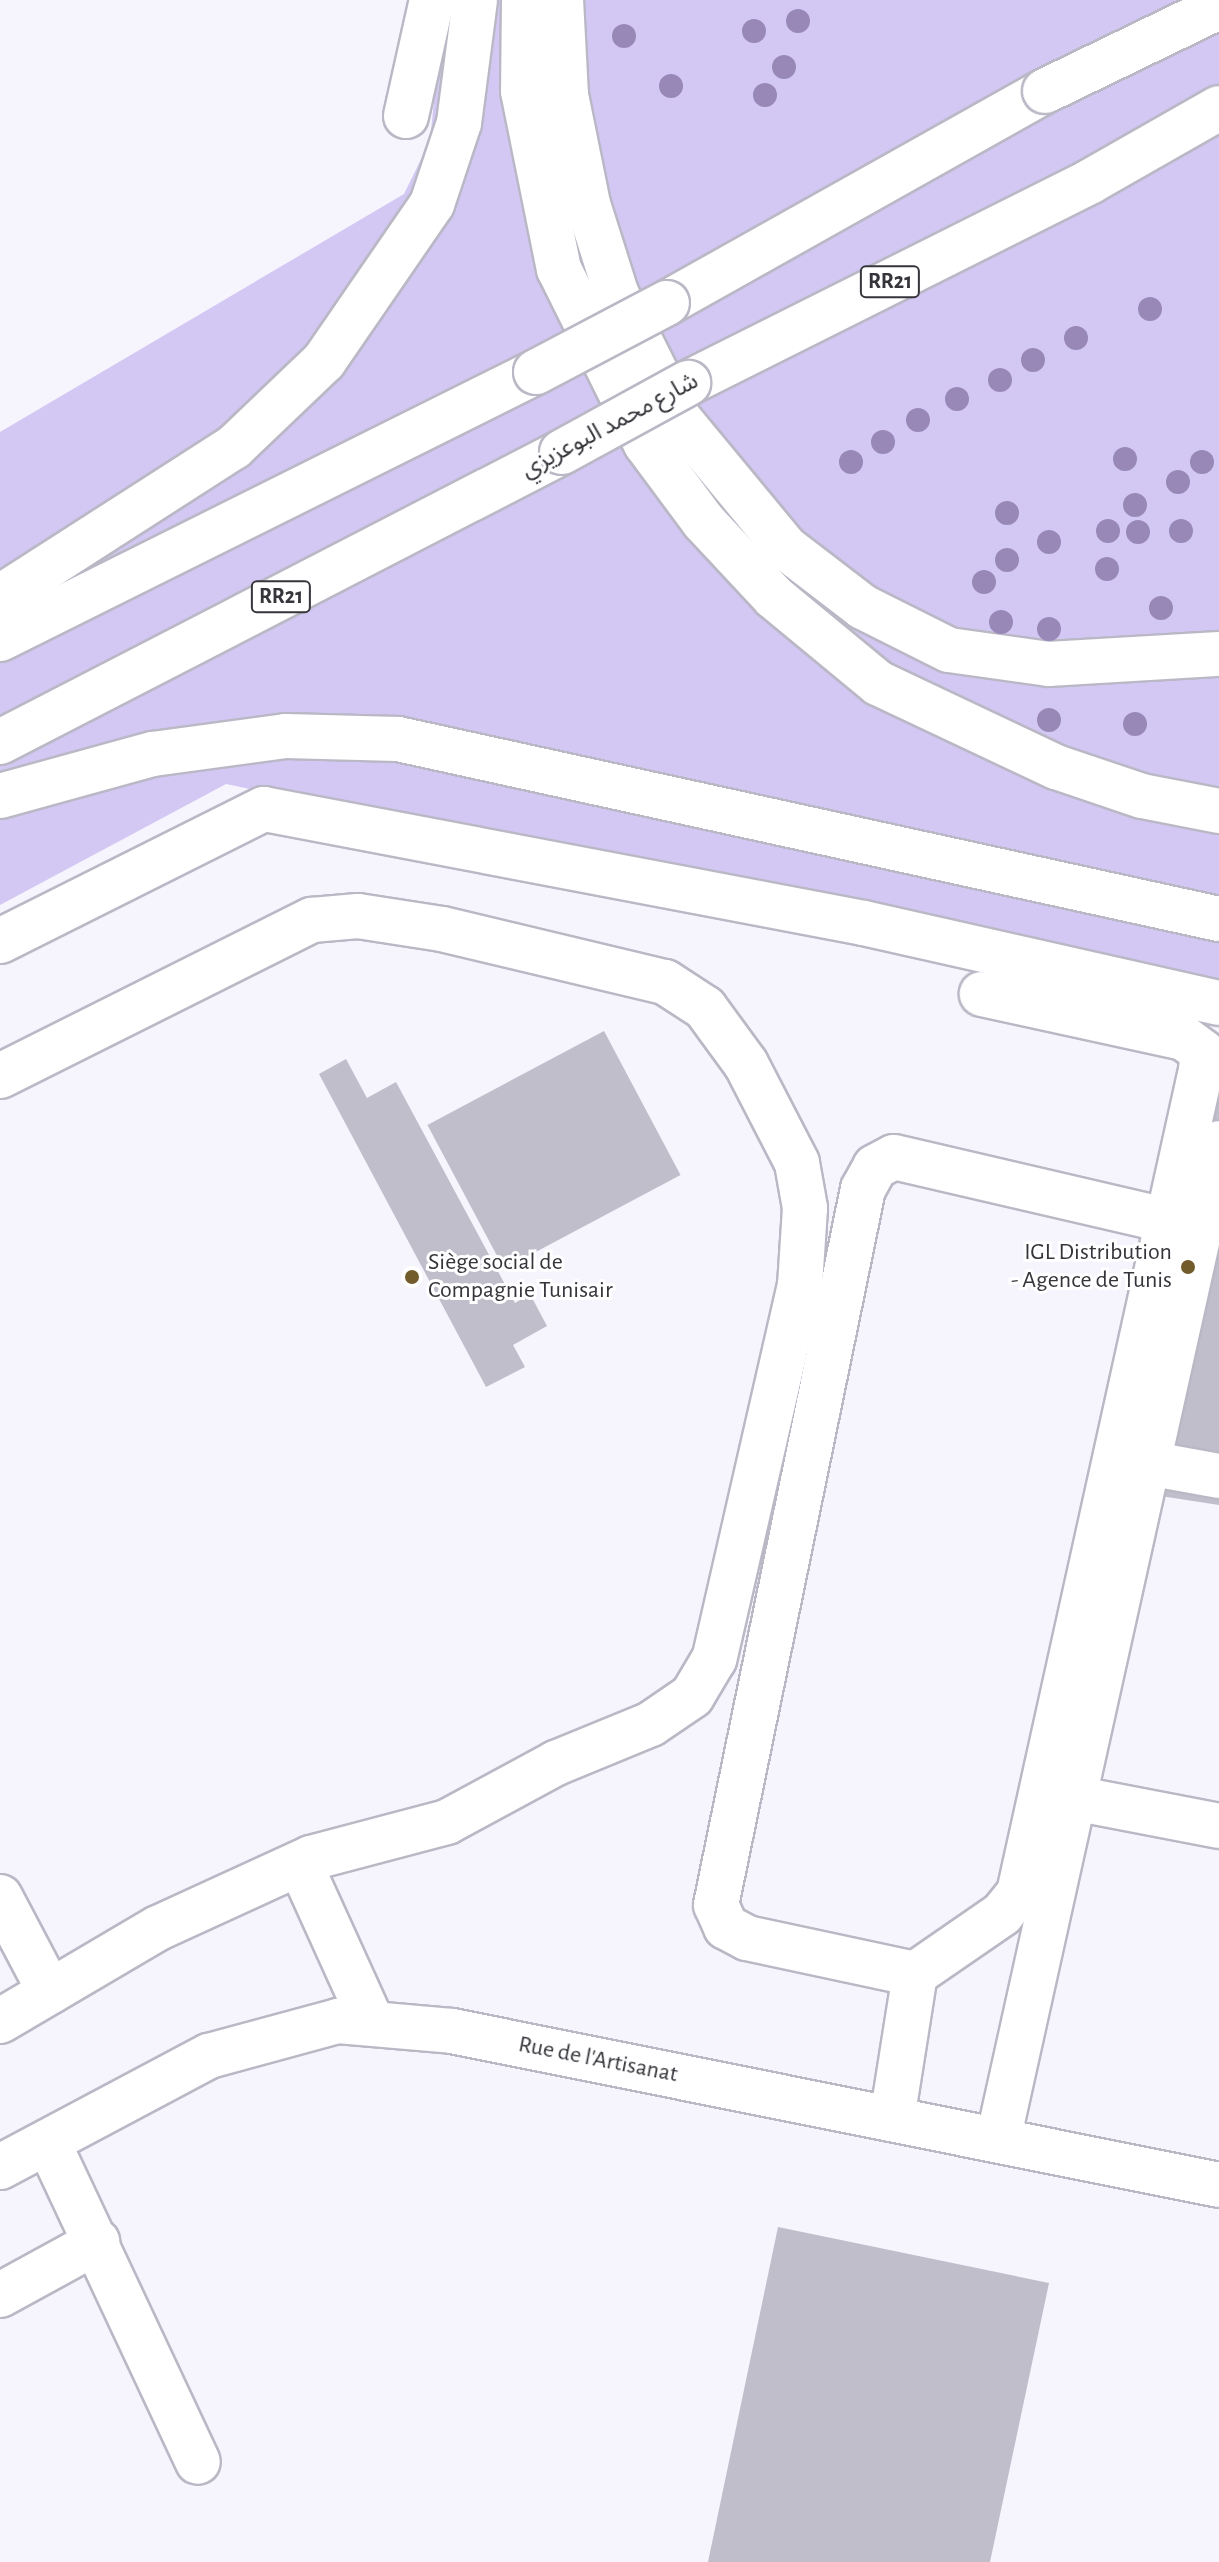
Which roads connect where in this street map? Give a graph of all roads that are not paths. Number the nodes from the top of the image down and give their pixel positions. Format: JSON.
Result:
{"nodes":[{"id":1,"x":432,"y":0,"type":"edge"},
{"id":2,"x":475,"y":0,"type":"edge"},
{"id":3,"x":524,"y":0,"type":"edge"},
{"id":4,"x":561,"y":0,"type":"edge"},
{"id":5,"x":1198,"y":0,"type":"edge"},
{"id":6,"x":1219,"y":7,"type":"edge"},
{"id":7,"x":1219,"y":28,"type":"edge"},
{"id":8,"x":1045,"y":91,"type":"junction"},
{"id":9,"x":1219,"y":108,"type":"edge"},
{"id":10,"x":406,"y":116,"type":"dead end"},
{"id":11,"x":1219,"y":119,"type":"edge"},
{"id":12,"x":1091,"y":181,"type":"junction"},
{"id":13,"x":0,"y":597,"type":"edge"},
{"id":14,"x":0,"y":639,"type":"edge"},
{"id":15,"x":1219,"y":654,"type":"edge"},
{"id":16,"x":0,"y":742,"type":"edge"},
{"id":17,"x":0,"y":796,"type":"edge"},
{"id":18,"x":1219,"y":811,"type":"edge"},
{"id":19,"x":1219,"y":919,"type":"edge"},
{"id":20,"x":0,"y":941,"type":"edge"},
{"id":21,"x":982,"y":994,"type":"dead end"},
{"id":22,"x":1219,"y":1003,"type":"edge"},
{"id":23,"x":0,"y":1076,"type":"edge"},
{"id":24,"x":1219,"y":1143,"type":"edge"},
{"id":25,"x":1168,"y":1221,"type":"junction"},
{"id":26,"x":1153,"y":1464,"type":"junction"},
{"id":27,"x":1219,"y":1476,"type":"edge"},
{"id":28,"x":1074,"y":1798,"type":"junction"},
{"id":29,"x":1219,"y":1826,"type":"edge"},
{"id":30,"x":300,"y":1864,"type":"junction"},
{"id":31,"x":0,"y":1897,"type":"edge"},
{"id":32,"x":915,"y":1974,"type":"junction"},
{"id":33,"x":50,"y":1992,"type":"junction"},
{"id":34,"x":0,"y":2021,"type":"edge"},
{"id":35,"x":372,"y":2023,"type":"junction"},
{"id":36,"x":892,"y":2119,"type":"junction"},
{"id":37,"x":998,"y":2140,"type":"junction"},
{"id":38,"x":48,"y":2142,"type":"junction"},
{"id":39,"x":0,"y":2167,"type":"edge"},
{"id":40,"x":1219,"y":2185,"type":"edge"},
{"id":41,"x":97,"y":2242,"type":"junction"},
{"id":42,"x":0,"y":2295,"type":"edge"},
{"id":43,"x":198,"y":2462,"type":"dead end"}],
"edges":[{"from":1,"to":10,"type":"main road"},
{"from":2,"to":13,"type":"main road"},
{"from":3,"to":18,"type":"main road"},
{"from":4,"to":15,"type":"main road"},
{"from":5,"to":7,"type":"main road"},
{"from":5,"to":8,"type":"main road","bridge":true},
{"from":6,"to":8,"type":"main road","bridge":true},
{"from":8,"to":14,"type":"main road","bridge":true},
{"from":9,"to":12,"type":"main road","name":"شارع محمد البوعزيزي","number":"RR21"},
{"from":11,"to":12,"type":"main road"},
{"from":12,"to":16,"type":"main road","name":"شارع محمد البوعزيزي","number":"RR21","bridge":true},
{"from":17,"to":19,"type":"main road"},
{"from":20,"to":22,"type":"main road"},
{"from":21,"to":25,"type":"main road"},
{"from":23,"to":30,"type":"main road"},
{"from":24,"to":26,"type":"main road"},
{"from":25,"to":32,"type":"main road"},
{"from":25,"to":32,"type":"main road"},
{"from":26,"to":27,"type":"main road"},
{"from":26,"to":28,"type":"main road"},
{"from":28,"to":29,"type":"main road"},
{"from":28,"to":37,"type":"main road"},
{"from":30,"to":33,"type":"main road"},
{"from":30,"to":35,"type":"main road"},
{"from":31,"to":33,"type":"main road"},
{"from":32,"to":36,"type":"main road"},
{"from":33,"to":34,"type":"main road"},
{"from":35,"to":36,"type":"main road","name":"Rue de l'Artisanat"},
{"from":35,"to":38,"type":"main road","name":"Rue de l'Artisanat"},
{"from":36,"to":37,"type":"main road","name":"Rue de l'Artisanat"},
{"from":37,"to":40,"type":"main road","name":"Rue de l'Artisanat"},
{"from":38,"to":39,"type":"main road","name":"Rue de l'Artisanat"},
{"from":38,"to":41,"type":"main road"},
{"from":41,"to":42,"type":"main road"},
{"from":41,"to":43,"type":"main road"}]}
